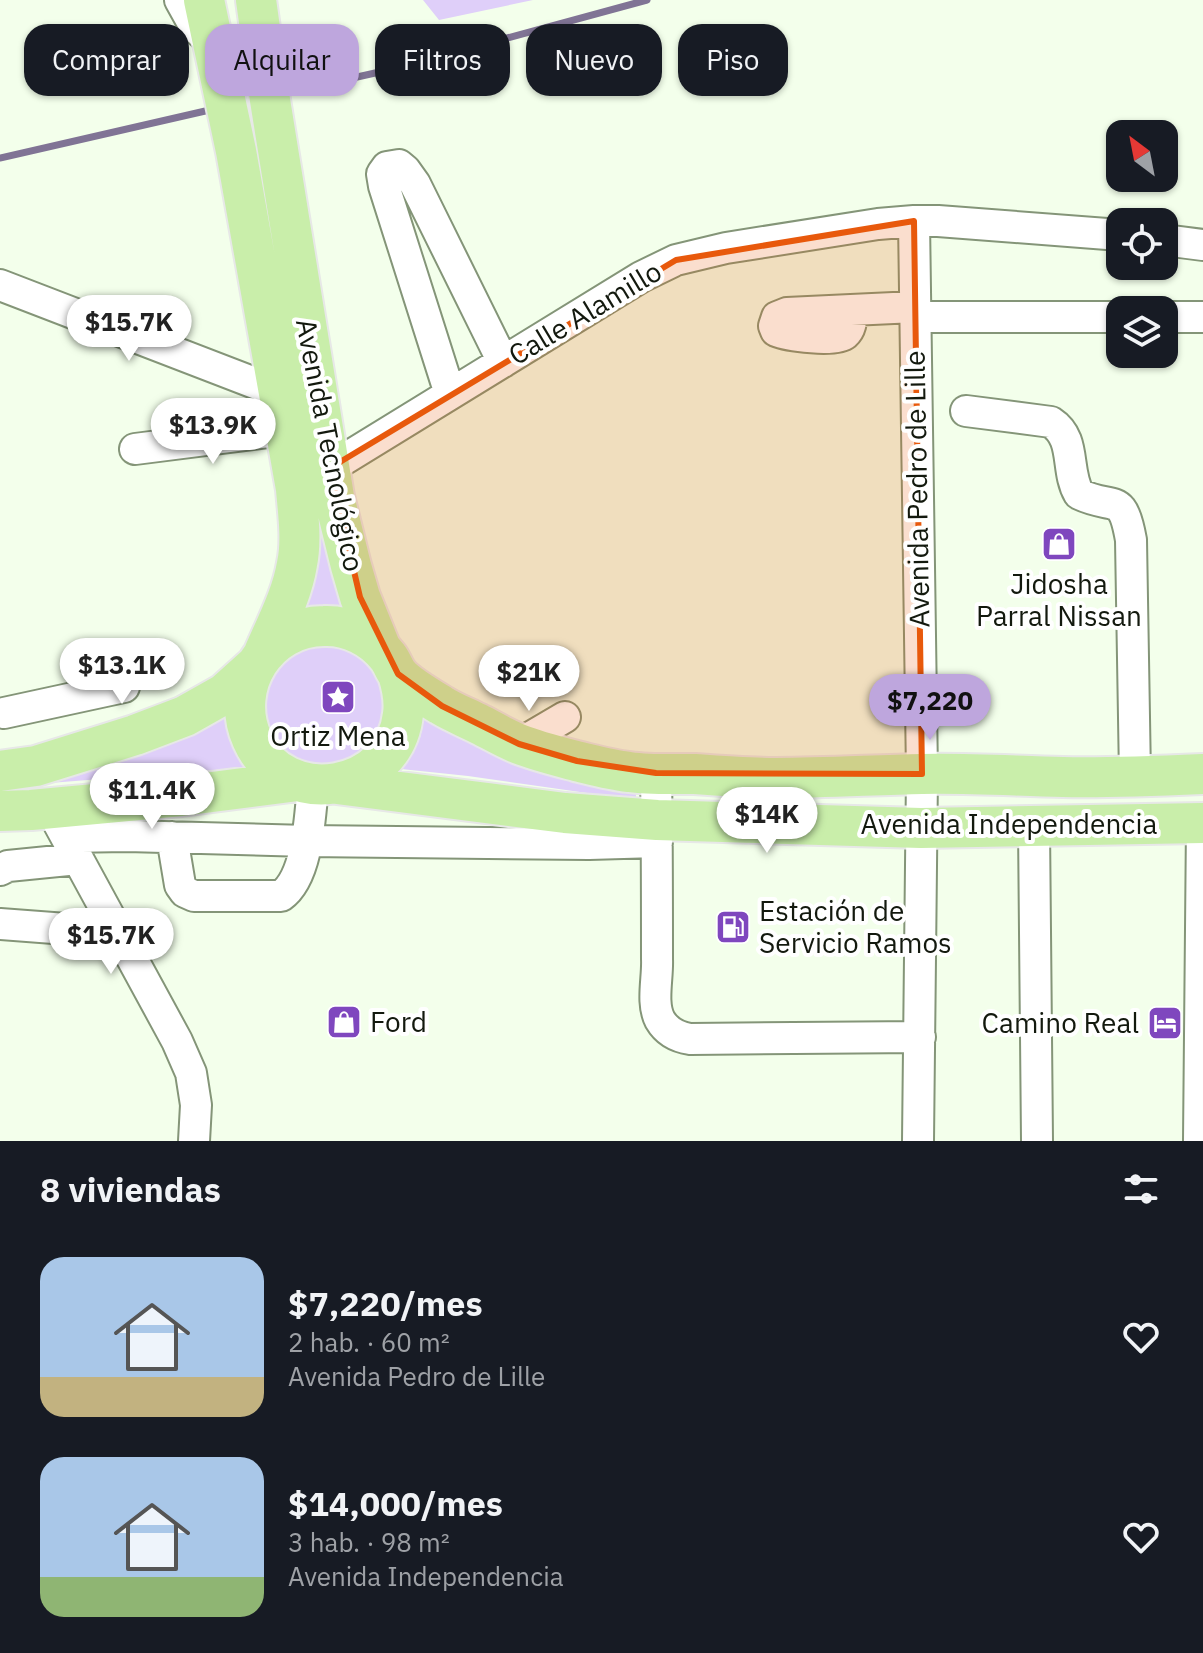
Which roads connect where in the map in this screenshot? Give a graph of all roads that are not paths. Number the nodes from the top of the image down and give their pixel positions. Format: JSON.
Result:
{"nodes":[{"id":1,"x":180,"y":0,"type":"edge"},
{"id":2,"x":204,"y":0,"type":"edge"},
{"id":3,"x":256,"y":0,"type":"edge"},
{"id":4,"x":209,"y":24,"type":"edge"},
{"id":5,"x":259,"y":24,"type":"edge"},
{"id":6,"x":205,"y":36,"type":"edge"},
{"id":7,"x":225,"y":96,"type":"edge"},
{"id":8,"x":270,"y":96,"type":"edge"},
{"id":9,"x":914,"y":221,"type":"junction"},
{"id":10,"x":1106,"y":234,"type":"edge"},
{"id":11,"x":1178,"y":242,"type":"edge"},
{"id":12,"x":1203,"y":245,"type":"edge"},
{"id":13,"x":0,"y":285,"type":"edge"},
{"id":14,"x":852,"y":310,"type":"dead end"},
{"id":15,"x":915,"y":312,"type":"junction"},
{"id":16,"x":1106,"y":317,"type":"edge"},
{"id":17,"x":1178,"y":317,"type":"edge"},
{"id":18,"x":1203,"y":317,"type":"edge"},
{"id":19,"x":503,"y":362,"type":"junction"},
{"id":20,"x":450,"y":394,"type":"junction"},
{"id":21,"x":281,"y":411,"type":"junction"},
{"id":22,"x":966,"y":411,"type":"dead end"},
{"id":23,"x":135,"y":449,"type":"dead end"},
{"id":24,"x":330,"y":468,"type":"junction"},
{"id":25,"x":259,"y":660,"type":"junction"},
{"id":26,"x":389,"y":662,"type":"junction"},
{"id":27,"x":124,"y":687,"type":"dead end"},
{"id":28,"x":4,"y":713,"type":"dead end"},
{"id":29,"x":565,"y":717,"type":"dead end"},
{"id":30,"x":519,"y":744,"type":"junction"},
{"id":31,"x":1,"y":771,"type":"edge"},
{"id":32,"x":656,"y":773,"type":"junction"},
{"id":33,"x":922,"y":774,"type":"junction"},
{"id":34,"x":1203,"y":774,"type":"edge"},
{"id":35,"x":1135,"y":776,"type":"junction"},
{"id":36,"x":1067,"y":777,"type":"junction"},
{"id":37,"x":316,"y":783,"type":"junction"},
{"id":38,"x":0,"y":811,"type":"edge"},
{"id":39,"x":1202,"y":823,"type":"edge"},
{"id":40,"x":1049,"y":826,"type":"junction"},
{"id":41,"x":921,"y":828,"type":"junction"},
{"id":42,"x":657,"y":831,"type":"junction"},
{"id":43,"x":65,"y":835,"type":"junction"},
{"id":44,"x":172,"y":837,"type":"junction"},
{"id":45,"x":307,"y":841,"type":"junction"},
{"id":46,"x":0,"y":870,"type":"edge"},
{"id":47,"x":0,"y":924,"type":"edge"},
{"id":48,"x":119,"y":933,"type":"junction"},
{"id":49,"x":920,"y":1037,"type":"junction"},
{"id":50,"x":194,"y":1141,"type":"edge"},
{"id":51,"x":918,"y":1141,"type":"edge"},
{"id":52,"x":1037,"y":1141,"type":"edge"},
{"id":53,"x":1199,"y":1141,"type":"edge"}],
"edges":[{"from":1,"to":6,"type":"street"},
{"from":2,"to":4,"type":"main road","name":"Avenida Tecnológico"},
{"from":3,"to":5,"type":"main road","name":"Avenida Tecnológico"},
{"from":7,"to":21,"type":"main road","name":"Avenida Tecnológico"},
{"from":8,"to":24,"type":"main road","name":"Avenida Tecnológico"},
{"from":9,"to":10,"type":"street","name":"Calle Alamillo"},
{"from":9,"to":15,"type":"street","name":"Avenida Pedro de Lille"},
{"from":9,"to":19,"type":"street","name":"Calle Alamillo"},
{"from":11,"to":12,"type":"street"},
{"from":13,"to":21,"type":"street"},
{"from":14,"to":15,"type":"street"},
{"from":15,"to":16,"type":"street"},
{"from":15,"to":33,"type":"street","name":"Avenida Pedro de Lille"},
{"from":17,"to":18,"type":"street"},
{"from":19,"to":20,"type":"street","name":"Calle Alamillo"},
{"from":19,"to":20,"type":"street"},
{"from":20,"to":24,"type":"street","name":"Calle Alamillo"},
{"from":21,"to":23,"type":"street"},
{"from":21,"to":25,"type":"main road","name":"Avenida Tecnológico"},
{"from":22,"to":35,"type":"street"},
{"from":24,"to":26,"type":"main road","name":"Avenida Tecnológico"},
{"from":25,"to":26,"type":"main road"},
{"from":25,"to":31,"type":"main road","name":"Avenida Tecnológico"},
{"from":25,"to":37,"type":"main road"},
{"from":26,"to":30,"type":"main road","name":"Avenida Independencia"},
{"from":26,"to":37,"type":"main road"},
{"from":27,"to":28,"type":"street"},
{"from":29,"to":30,"type":"street"},
{"from":30,"to":32,"type":"main road","name":"Avenida Independencia"},
{"from":32,"to":33,"type":"main road","name":"Avenida Independencia"},
{"from":32,"to":42,"type":"street"},
{"from":33,"to":36,"type":"main road","name":"Avenida Independencia"},
{"from":33,"to":41,"type":"street","name":"Avenida Pedro de Lille"},
{"from":34,"to":35,"type":"main road","name":"Avenida Independencia"},
{"from":35,"to":36,"type":"main road","name":"Avenida Independencia"},
{"from":36,"to":40,"type":"main road"},
{"from":37,"to":42,"type":"main road","name":"Avenida Independencia"},
{"from":37,"to":43,"type":"main road","name":"Avenida Independencia"},
{"from":37,"to":45,"type":"street"},
{"from":38,"to":43,"type":"main road","name":"Avenida Independencia"},
{"from":39,"to":40,"type":"main road","name":"Avenida Independencia"},
{"from":39,"to":53,"type":"street"},
{"from":40,"to":41,"type":"main road","name":"Avenida Independencia"},
{"from":40,"to":52,"type":"street"},
{"from":41,"to":42,"type":"main road","name":"Avenida Independencia"},
{"from":41,"to":49,"type":"street","name":"Avenida Pedro de Lille"},
{"from":42,"to":45,"type":"street","name":"Avenida Independencia"},
{"from":42,"to":49,"type":"street"},
{"from":43,"to":44,"type":"street","name":"Avenida Independencia"},
{"from":43,"to":46,"type":"street"},
{"from":43,"to":48,"type":"street"},
{"from":44,"to":45,"type":"street","name":"Avenida Independencia"},
{"from":44,"to":45,"type":"street"},
{"from":47,"to":48,"type":"street"},
{"from":48,"to":50,"type":"street"},
{"from":49,"to":51,"type":"street","name":"Avenida Pedro de Lille"}]}
